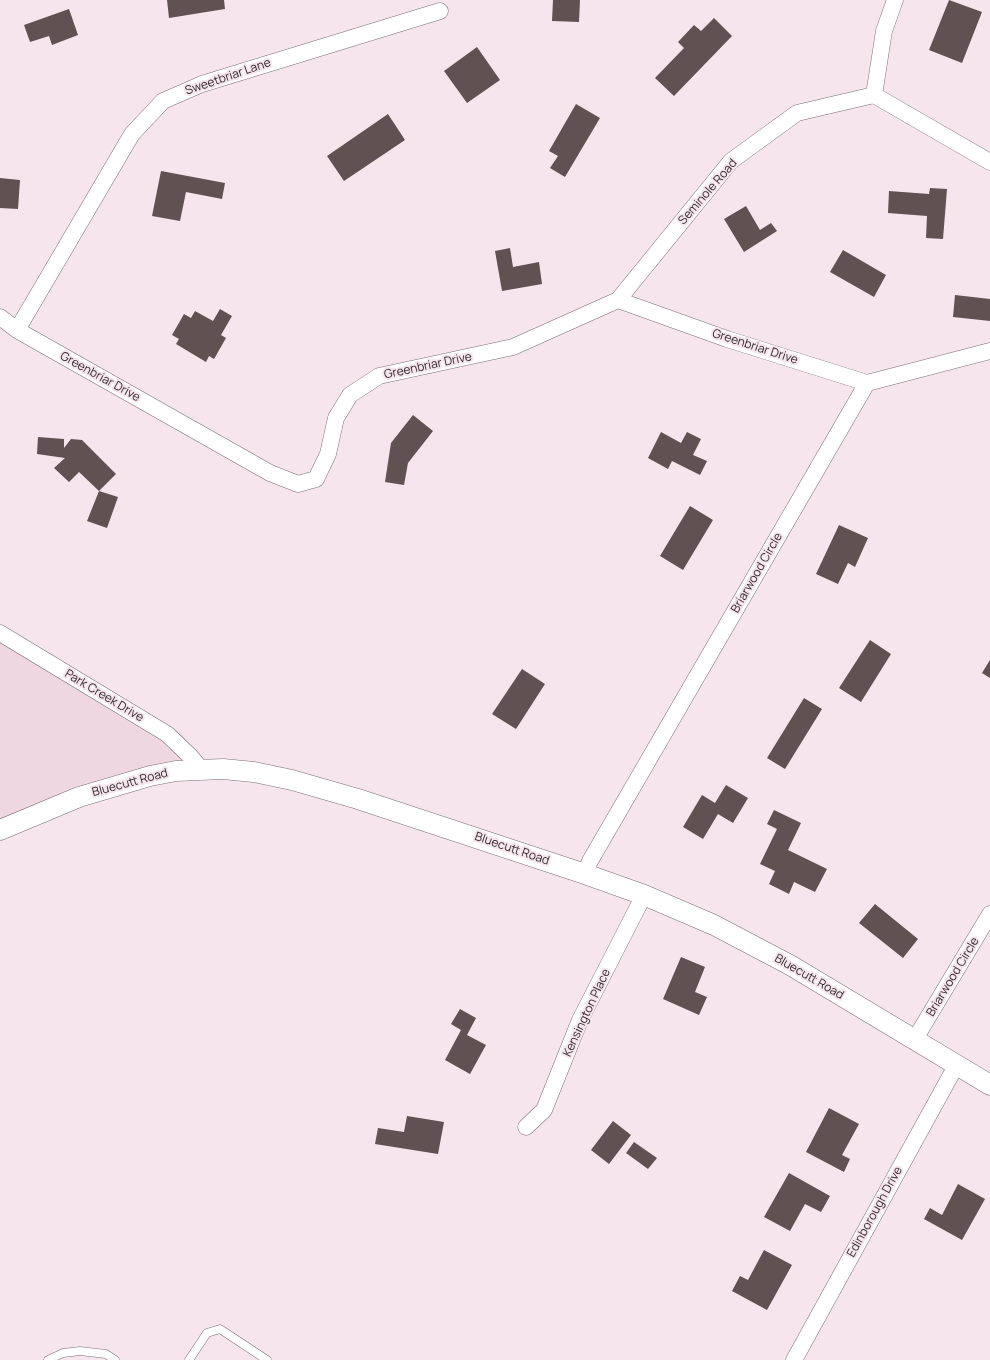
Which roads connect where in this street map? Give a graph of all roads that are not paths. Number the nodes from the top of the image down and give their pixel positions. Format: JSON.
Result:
{"nodes":[{"id":1,"x":895,"y":0,"type":"edge"},
{"id":2,"x":440,"y":11,"type":"dead end"},
{"id":3,"x":874,"y":95,"type":"junction"},
{"id":4,"x":990,"y":162,"type":"edge"},
{"id":5,"x":618,"y":300,"type":"junction"},
{"id":6,"x":0,"y":317,"type":"edge"},
{"id":7,"x":17,"y":330,"type":"junction"},
{"id":8,"x":990,"y":351,"type":"edge"},
{"id":9,"x":867,"y":382,"type":"junction"},
{"id":10,"x":0,"y":633,"type":"edge"},
{"id":11,"x":201,"y":769,"type":"junction"},
{"id":12,"x":0,"y":830,"type":"edge"},
{"id":13,"x":585,"y":874,"type":"junction"},
{"id":14,"x":644,"y":895,"type":"junction"},
{"id":15,"x":990,"y":914,"type":"edge"},
{"id":16,"x":915,"y":1040,"type":"junction"},
{"id":17,"x":957,"y":1064,"type":"junction"},
{"id":18,"x":990,"y":1085,"type":"edge"},
{"id":19,"x":526,"y":1127,"type":"dead end"},
{"id":20,"x":192,"y":1359,"type":"edge"},
{"id":21,"x":48,"y":1360,"type":"edge"},
{"id":22,"x":115,"y":1360,"type":"edge"},
{"id":23,"x":267,"y":1360,"type":"edge"},
{"id":24,"x":794,"y":1360,"type":"edge"}],
"edges":[{"from":1,"to":3,"type":"street"},
{"from":2,"to":7,"type":"street","name":"Sweetbriar Lane"},
{"from":3,"to":4,"type":"street"},
{"from":3,"to":5,"type":"street","name":"Seminole Road"},
{"from":5,"to":7,"type":"street","name":"Greenbriar Drive"},
{"from":5,"to":9,"type":"street","name":"Greenbriar Drive"},
{"from":6,"to":7,"type":"street","name":"Greenbriar Drive"},
{"from":8,"to":9,"type":"street"},
{"from":9,"to":13,"type":"street","name":"Briarwood Circle"},
{"from":10,"to":11,"type":"street","name":"Park Creek Drive"},
{"from":11,"to":12,"type":"street","name":"Bluecutt Road"},
{"from":11,"to":13,"type":"street","name":"Bluecutt Road"},
{"from":13,"to":14,"type":"street","name":"Bluecutt Road"},
{"from":14,"to":16,"type":"street","name":"Bluecutt Road"},
{"from":14,"to":19,"type":"street","name":"Kensington Place"},
{"from":15,"to":16,"type":"street","name":"Briarwood Circle"},
{"from":16,"to":17,"type":"street","name":"Bluecutt Road"},
{"from":17,"to":18,"type":"street","name":"Bluecutt Road"},
{"from":17,"to":24,"type":"street","name":"Edinborough Drive"},
{"from":20,"to":23,"type":"lane"},
{"from":21,"to":22,"type":"lane"}]}
